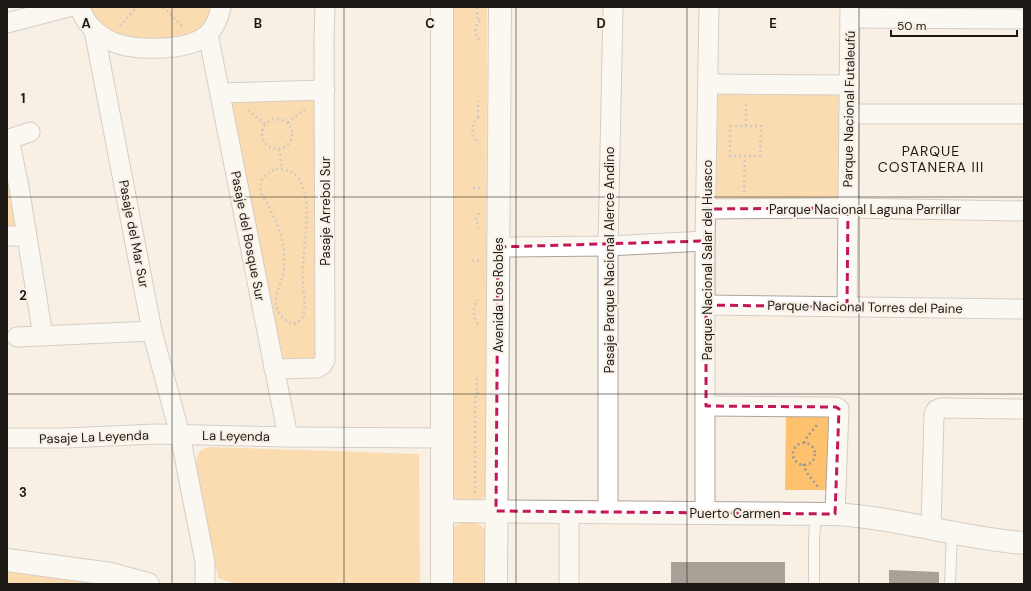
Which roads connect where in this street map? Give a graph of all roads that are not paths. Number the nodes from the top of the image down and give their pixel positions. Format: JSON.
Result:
{"nodes":[{"id":1,"x":68,"y":7,"type":"edge"},
{"id":2,"x":80,"y":7,"type":"edge"},
{"id":3,"x":221,"y":7,"type":"edge"},
{"id":4,"x":324,"y":7,"type":"edge"},
{"id":5,"x":442,"y":7,"type":"edge"},
{"id":6,"x":500,"y":7,"type":"edge"},
{"id":7,"x":613,"y":7,"type":"edge"},
{"id":8,"x":709,"y":7,"type":"edge"},
{"id":9,"x":850,"y":12,"type":"edge"},
{"id":10,"x":1024,"y":19,"type":"edge"},
{"id":11,"x":7,"y":23,"type":"edge"},
{"id":12,"x":101,"y":35,"type":"junction"},
{"id":13,"x":203,"y":38,"type":"junction"},
{"id":14,"x":709,"y":84,"type":"junction"},
{"id":15,"x":849,"y":84,"type":"junction"},
{"id":16,"x":325,"y":90,"type":"junction"},
{"id":17,"x":220,"y":94,"type":"junction"},
{"id":18,"x":849,"y":114,"type":"junction"},
{"id":19,"x":1024,"y":114,"type":"edge"},
{"id":20,"x":30,"y":132,"type":"dead end"},
{"id":21,"x":8,"y":139,"type":"edge"},
{"id":22,"x":848,"y":208,"type":"junction"},
{"id":23,"x":706,"y":209,"type":"junction"},
{"id":24,"x":1024,"y":211,"type":"edge"},
{"id":25,"x":7,"y":236,"type":"edge"},
{"id":26,"x":27,"y":236,"type":"junction"},
{"id":27,"x":705,"y":241,"type":"junction"},
{"id":28,"x":608,"y":246,"type":"junction"},
{"id":29,"x":498,"y":247,"type":"junction"},
{"id":30,"x":706,"y":305,"type":"junction"},
{"id":31,"x":847,"y":307,"type":"junction"},
{"id":32,"x":1024,"y":309,"type":"edge"},
{"id":33,"x":152,"y":331,"type":"junction"},
{"id":34,"x":44,"y":336,"type":"junction"},
{"id":35,"x":17,"y":337,"type":"dead end"},
{"id":36,"x":274,"y":369,"type":"junction"},
{"id":37,"x":706,"y":406,"type":"junction"},
{"id":38,"x":1024,"y":409,"type":"edge"},
{"id":39,"x":180,"y":435,"type":"junction"},
{"id":40,"x":288,"y":437,"type":"junction"},
{"id":41,"x":7,"y":438,"type":"edge"},
{"id":42,"x":442,"y":438,"type":"junction"},
{"id":43,"x":443,"y":511,"type":"junction"},
{"id":44,"x":496,"y":511,"type":"junction"},
{"id":45,"x":569,"y":512,"type":"junction"},
{"id":46,"x":608,"y":512,"type":"junction"},
{"id":47,"x":705,"y":513,"type":"junction"},
{"id":48,"x":825,"y":514,"type":"junction"},
{"id":49,"x":941,"y":530,"type":"junction"},
{"id":50,"x":1024,"y":543,"type":"edge"},
{"id":51,"x":7,"y":560,"type":"edge"},
{"id":52,"x":148,"y":584,"type":"edge"},
{"id":53,"x":205,"y":584,"type":"edge"},
{"id":54,"x":442,"y":584,"type":"edge"},
{"id":55,"x":496,"y":584,"type":"edge"},
{"id":56,"x":569,"y":584,"type":"edge"},
{"id":57,"x":814,"y":584,"type":"edge"},
{"id":58,"x":950,"y":584,"type":"edge"}],
"edges":[{"from":1,"to":11,"type":"street"},
{"from":2,"to":12,"type":"street"},
{"from":3,"to":13,"type":"street"},
{"from":4,"to":16,"type":"street","name":"Pasaje Arrebol Sur"},
{"from":5,"to":42,"type":"street"},
{"from":6,"to":29,"type":"street","name":"Avenida Los Robles"},
{"from":7,"to":28,"type":"street","name":"Pasaje Parque Nacional Alerce Andino"},
{"from":8,"to":14,"type":"street","name":"Parque Nacional Salar del Huasco"},
{"from":9,"to":10,"type":"street"},
{"from":9,"to":15,"type":"street","name":"Parque Nacional Futaleufú"},
{"from":12,"to":13,"type":"street"},
{"from":12,"to":33,"type":"street","name":"Pasaje del Mar Sur"},
{"from":13,"to":17,"type":"street","name":"Pasaje del Bosque Sur"},
{"from":14,"to":15,"type":"street"},
{"from":14,"to":23,"type":"street","name":"Parque Nacional Salar del Huasco"},
{"from":15,"to":18,"type":"street","name":"Parque Nacional Futaleufú"},
{"from":16,"to":17,"type":"street"},
{"from":16,"to":36,"type":"street","name":"Pasaje Arrebol Sur"},
{"from":17,"to":36,"type":"street","name":"Pasaje del Bosque Sur"},
{"from":18,"to":19,"type":"street"},
{"from":18,"to":22,"type":"street","name":"Parque Nacional Futaleufú"},
{"from":20,"to":21,"type":"street"},
{"from":21,"to":26,"type":"street"},
{"from":22,"to":23,"type":"street","name":"Parque Nacional Laguna Parrillar"},
{"from":22,"to":24,"type":"street","name":"Parque Nacional Laguna Parrillar"},
{"from":22,"to":31,"type":"street","name":"Parque Nacional Futaleufú"},
{"from":23,"to":27,"type":"street","name":"Parque Nacional Salar del Huasco"},
{"from":25,"to":26,"type":"street"},
{"from":26,"to":34,"type":"street"},
{"from":27,"to":28,"type":"street"},
{"from":27,"to":30,"type":"street","name":"Parque Nacional Salar del Huasco"},
{"from":28,"to":29,"type":"street"},
{"from":28,"to":46,"type":"street","name":"Pasaje Parque Nacional Alerce Andino"},
{"from":29,"to":44,"type":"street","name":"Avenida Los Robles"},
{"from":30,"to":31,"type":"street","name":"Parque Nacional Torres del Paine"},
{"from":30,"to":37,"type":"street","name":"Parque Nacional Salar del Huasco"},
{"from":31,"to":32,"type":"street","name":"Parque Nacional Torres del Paine"},
{"from":33,"to":34,"type":"street"},
{"from":33,"to":39,"type":"street","name":"Pasaje del Mar Sur"},
{"from":34,"to":35,"type":"street"},
{"from":36,"to":40,"type":"street","name":"Pasaje del Bosque Sur"},
{"from":37,"to":47,"type":"street","name":"Parque Nacional Salar del Huasco"},
{"from":37,"to":48,"type":"street"},
{"from":38,"to":49,"type":"street"},
{"from":39,"to":40,"type":"street","name":"La Leyenda"},
{"from":39,"to":41,"type":"street","name":"Pasaje La Leyenda"},
{"from":39,"to":53,"type":"street"},
{"from":40,"to":42,"type":"street","name":"La Leyenda"},
{"from":42,"to":43,"type":"street"},
{"from":43,"to":44,"type":"street","name":"Puerto Carmen"},
{"from":43,"to":54,"type":"street"},
{"from":44,"to":45,"type":"street","name":"Puerto Carmen"},
{"from":44,"to":55,"type":"street","name":"Avenida Los Robles"},
{"from":45,"to":46,"type":"street","name":"Puerto Carmen"},
{"from":45,"to":56,"type":"street"},
{"from":46,"to":47,"type":"street","name":"Puerto Carmen"},
{"from":47,"to":48,"type":"street","name":"Puerto Carmen"},
{"from":48,"to":49,"type":"street","name":"Puerto Carmen"},
{"from":48,"to":57,"type":"lane"},
{"from":49,"to":50,"type":"street","name":"Puerto Carmen"},
{"from":49,"to":58,"type":"lane"},
{"from":51,"to":52,"type":"street"}]}
